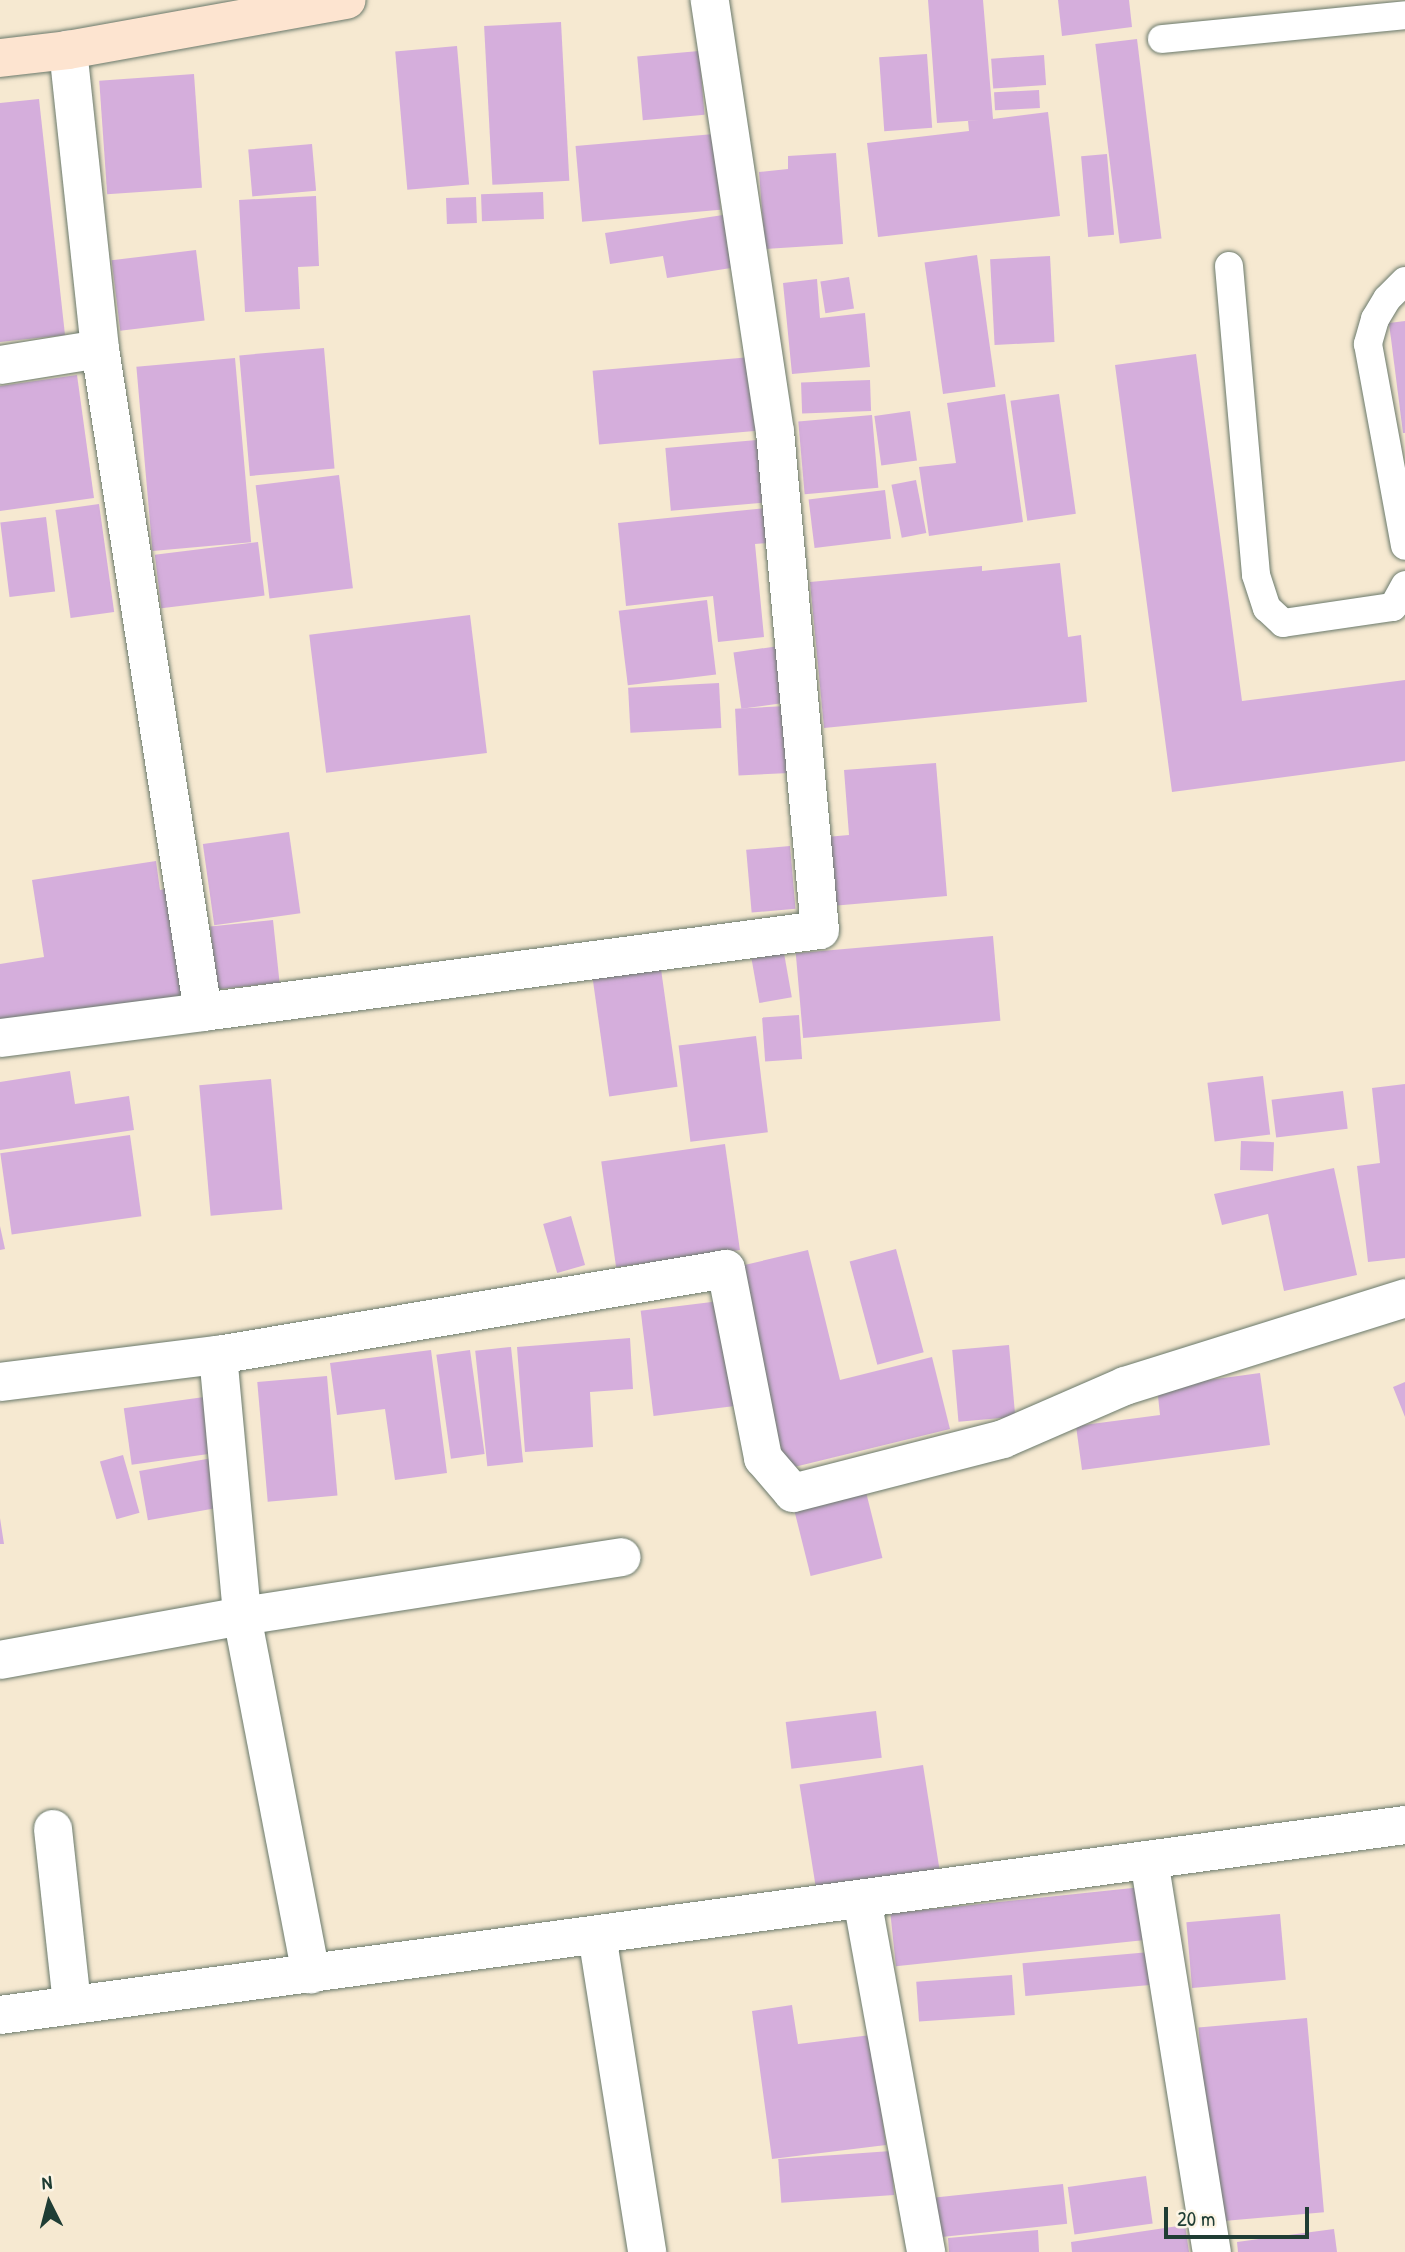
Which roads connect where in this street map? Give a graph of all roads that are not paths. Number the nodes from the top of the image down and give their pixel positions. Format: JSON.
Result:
{"nodes":[{"id":1,"x":347,"y":0,"type":"edge"},
{"id":2,"x":710,"y":0,"type":"edge"},
{"id":3,"x":1405,"y":15,"type":"edge"},
{"id":4,"x":1162,"y":39,"type":"dead end"},
{"id":5,"x":68,"y":50,"type":"junction"},
{"id":6,"x":0,"y":58,"type":"edge"},
{"id":7,"x":1229,"y":266,"type":"dead end"},
{"id":8,"x":1405,"y":281,"type":"edge"},
{"id":9,"x":100,"y":349,"type":"junction"},
{"id":10,"x":0,"y":365,"type":"edge"},
{"id":11,"x":1405,"y":547,"type":"edge"},
{"id":12,"x":1405,"y":585,"type":"edge"},
{"id":13,"x":204,"y":1012,"type":"junction"},
{"id":14,"x":0,"y":1038,"type":"edge"},
{"id":15,"x":1405,"y":1298,"type":"edge"},
{"id":16,"x":218,"y":1355,"type":"junction"},
{"id":17,"x":0,"y":1382,"type":"edge"},
{"id":18,"x":621,"y":1556,"type":"dead end"},
{"id":19,"x":242,"y":1616,"type":"junction"},
{"id":20,"x":0,"y":1660,"type":"edge"},
{"id":21,"x":1405,"y":1825,"type":"edge"},
{"id":22,"x":53,"y":1829,"type":"dead end"},
{"id":23,"x":1149,"y":1860,"type":"junction"},
{"id":24,"x":862,"y":1899,"type":"junction"},
{"id":25,"x":597,"y":1935,"type":"junction"},
{"id":26,"x":311,"y":1973,"type":"junction"},
{"id":27,"x":72,"y":2005,"type":"junction"},
{"id":28,"x":0,"y":2015,"type":"edge"},
{"id":29,"x":647,"y":2252,"type":"edge"},
{"id":30,"x":926,"y":2252,"type":"edge"},
{"id":31,"x":1212,"y":2252,"type":"edge"}],
"edges":[{"from":1,"to":5,"type":"street"},
{"from":2,"to":13,"type":"street"},
{"from":3,"to":4,"type":"lane"},
{"from":5,"to":6,"type":"street"},
{"from":5,"to":9,"type":"street"},
{"from":7,"to":12,"type":"lane"},
{"from":8,"to":11,"type":"lane"},
{"from":9,"to":10,"type":"street"},
{"from":9,"to":13,"type":"street"},
{"from":13,"to":14,"type":"street"},
{"from":15,"to":16,"type":"street"},
{"from":16,"to":17,"type":"street"},
{"from":16,"to":19,"type":"street"},
{"from":18,"to":19,"type":"street"},
{"from":19,"to":20,"type":"street"},
{"from":19,"to":26,"type":"street"},
{"from":21,"to":23,"type":"street"},
{"from":22,"to":27,"type":"street"},
{"from":23,"to":24,"type":"street"},
{"from":23,"to":31,"type":"street"},
{"from":24,"to":25,"type":"street"},
{"from":24,"to":30,"type":"street"},
{"from":25,"to":26,"type":"street"},
{"from":25,"to":29,"type":"street"},
{"from":26,"to":27,"type":"street"},
{"from":27,"to":28,"type":"street"}]}
